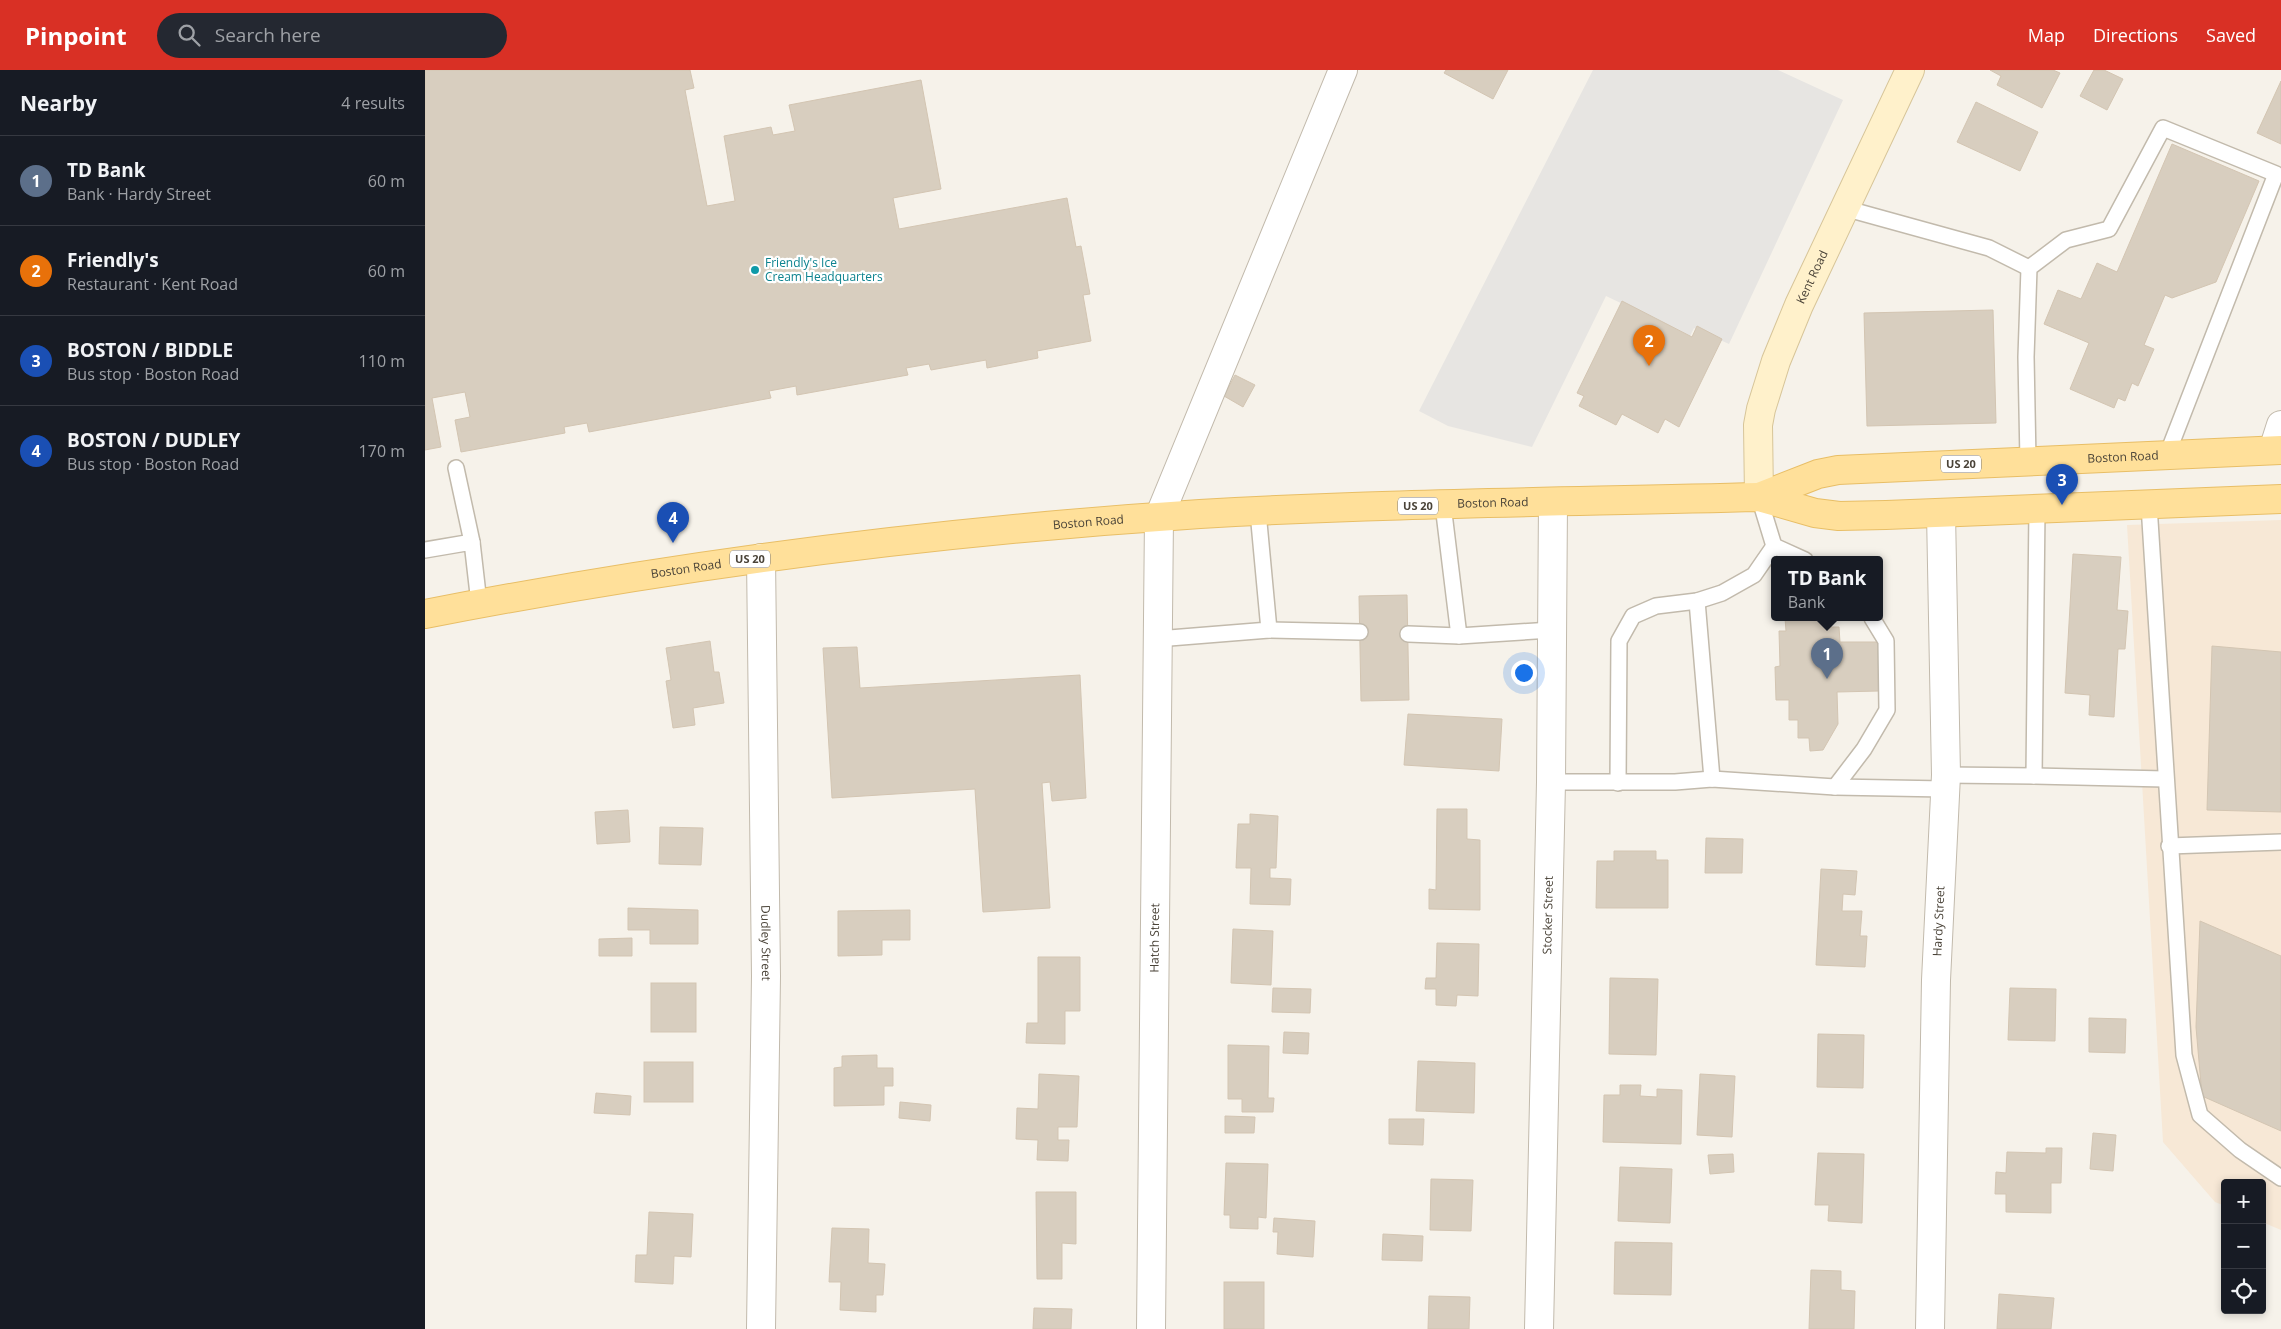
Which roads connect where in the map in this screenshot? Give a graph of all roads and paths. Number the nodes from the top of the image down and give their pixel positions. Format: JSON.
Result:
{"nodes":[{"id":1,"x":1343,"y":70,"type":"edge"},
{"id":2,"x":1910,"y":70,"type":"edge"},
{"id":3,"x":1845,"y":208,"type":"junction"},
{"id":4,"x":2029,"y":268,"type":"junction"},
{"id":5,"x":2278,"y":442,"type":"edge"},
{"id":6,"x":2167,"y":455,"type":"junction"},
{"id":7,"x":2028,"y":461,"type":"junction"},
{"id":8,"x":457,"y":468,"type":"dead end"},
{"id":9,"x":1759,"y":496,"type":"junction"},
{"id":10,"x":2281,"y":499,"type":"edge"},
{"id":11,"x":1553,"y":502,"type":"junction"},
{"id":12,"x":2149,"y":504,"type":"junction"},
{"id":13,"x":1443,"y":505,"type":"junction"},
{"id":14,"x":2037,"y":509,"type":"junction"},
{"id":15,"x":1258,"y":512,"type":"junction"},
{"id":16,"x":1941,"y":514,"type":"junction"},
{"id":17,"x":1159,"y":517,"type":"junction"},
{"id":18,"x":472,"y":542,"type":"junction"},
{"id":19,"x":1774,"y":546,"type":"junction"},
{"id":20,"x":425,"y":550,"type":"edge"},
{"id":21,"x":1796,"y":556,"type":"edge"},
{"id":22,"x":761,"y":558,"type":"junction"},
{"id":23,"x":1697,"y":601,"type":"junction"},
{"id":24,"x":479,"y":604,"type":"junction"},
{"id":25,"x":425,"y":614,"type":"edge"},
{"id":26,"x":1875,"y":621,"type":"edge"},
{"id":27,"x":1269,"y":630,"type":"junction"},
{"id":28,"x":1551,"y":630,"type":"junction"},
{"id":29,"x":1359,"y":632,"type":"dead end"},
{"id":30,"x":1407,"y":634,"type":"dead end"},
{"id":31,"x":1459,"y":636,"type":"junction"},
{"id":32,"x":1157,"y":638,"type":"junction"},
{"id":33,"x":2034,"y":776,"type":"junction"},
{"id":34,"x":1711,"y":779,"type":"junction"},
{"id":35,"x":2165,"y":779,"type":"junction"},
{"id":36,"x":1551,"y":782,"type":"junction"},
{"id":37,"x":1945,"y":782,"type":"junction"},
{"id":38,"x":1618,"y":783,"type":"junction"},
{"id":39,"x":1835,"y":787,"type":"junction"},
{"id":40,"x":2281,"y":842,"type":"edge"},
{"id":41,"x":2169,"y":846,"type":"junction"},
{"id":42,"x":2281,"y":1178,"type":"edge"},
{"id":43,"x":1546,"y":1326,"type":"edge"},
{"id":44,"x":761,"y":1329,"type":"edge"},
{"id":45,"x":1151,"y":1329,"type":"edge"},
{"id":46,"x":1930,"y":1329,"type":"edge"}],
"edges":[{"from":1,"to":17,"type":"street"},
{"from":2,"to":3,"type":"street","name":"Kent Road"},
{"from":3,"to":4,"type":"lane"},
{"from":3,"to":9,"type":"street","name":"Kent Road"},
{"from":4,"to":6,"type":"lane"},
{"from":4,"to":7,"type":"lane"},
{"from":5,"to":6,"type":"main road","name":"Boston Road","number":"US 20"},
{"from":6,"to":7,"type":"main road","name":"Boston Road","number":"US 20"},
{"from":7,"to":9,"type":"main road","name":"Boston Road","number":"US 20"},
{"from":8,"to":18,"type":"lane"},
{"from":9,"to":11,"type":"main road","name":"Boston Road","number":"US 20"},
{"from":9,"to":16,"type":"main road","name":"Boston Road","number":"US 20"},
{"from":9,"to":19,"type":"lane"},
{"from":10,"to":12,"type":"main road","name":"Boston Road","number":"US 20"},
{"from":11,"to":13,"type":"main road","name":"Boston Road","number":"US 20"},
{"from":11,"to":28,"type":"street","name":"Stocker Street"},
{"from":12,"to":14,"type":"main road","name":"Boston Road","number":"US 20"},
{"from":12,"to":35,"type":"lane"},
{"from":13,"to":15,"type":"main road","name":"Boston Road","number":"US 20"},
{"from":13,"to":31,"type":"lane"},
{"from":14,"to":16,"type":"main road","name":"Boston Road","number":"US 20"},
{"from":14,"to":33,"type":"lane"},
{"from":15,"to":17,"type":"main road","name":"Boston Road","number":"US 20"},
{"from":15,"to":27,"type":"lane"},
{"from":16,"to":37,"type":"street","name":"Hardy Street"},
{"from":17,"to":22,"type":"main road","name":"Boston Road","number":"US 20"},
{"from":17,"to":32,"type":"street","name":"Hatch Street"},
{"from":18,"to":20,"type":"lane"},
{"from":18,"to":24,"type":"lane"},
{"from":19,"to":21,"type":"lane"},
{"from":19,"to":23,"type":"lane"},
{"from":22,"to":24,"type":"main road","name":"Boston Road","number":"US 20"},
{"from":22,"to":44,"type":"street","name":"Dudley Street"},
{"from":23,"to":34,"type":"lane"},
{"from":23,"to":38,"type":"lane"},
{"from":24,"to":25,"type":"main road","name":"Boston Road","number":"US 20"},
{"from":26,"to":39,"type":"lane"},
{"from":27,"to":29,"type":"lane"},
{"from":27,"to":32,"type":"lane"},
{"from":28,"to":31,"type":"lane"},
{"from":28,"to":36,"type":"street","name":"Stocker Street"},
{"from":30,"to":31,"type":"lane"},
{"from":32,"to":45,"type":"street","name":"Hatch Street"},
{"from":33,"to":35,"type":"lane"},
{"from":33,"to":37,"type":"lane"},
{"from":34,"to":38,"type":"lane"},
{"from":34,"to":39,"type":"lane"},
{"from":35,"to":41,"type":"lane"},
{"from":36,"to":38,"type":"lane"},
{"from":36,"to":43,"type":"street","name":"Stocker Street"},
{"from":37,"to":39,"type":"lane"},
{"from":37,"to":46,"type":"street","name":"Hardy Street"},
{"from":40,"to":41,"type":"lane"},
{"from":41,"to":42,"type":"lane"}]}
